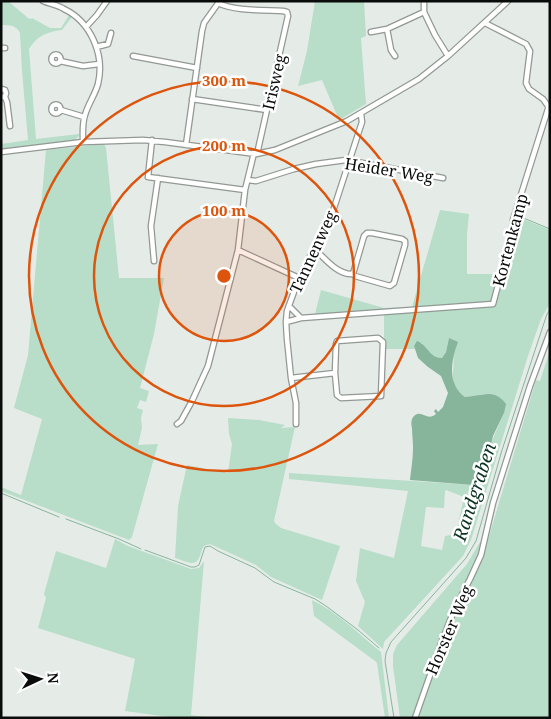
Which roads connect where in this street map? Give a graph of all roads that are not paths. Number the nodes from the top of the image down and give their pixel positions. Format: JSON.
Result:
{"nodes":[{"id":1,"x":43,"y":1,"type":"edge"},
{"id":2,"x":107,"y":1,"type":"edge"},
{"id":3,"x":424,"y":1,"type":"edge"},
{"id":4,"x":508,"y":1,"type":"edge"},
{"id":5,"x":219,"y":2,"type":"edge"},
{"id":6,"x":55,"y":3,"type":"edge"},
{"id":7,"x":424,"y":12,"type":"junction"},
{"id":8,"x":485,"y":23,"type":"junction"},
{"id":9,"x":86,"y":27,"type":"junction"},
{"id":10,"x":387,"y":29,"type":"junction"},
{"id":11,"x":372,"y":32,"type":"dead end"},
{"id":12,"x":111,"y":33,"type":"dead end"},
{"id":13,"x":96,"y":47,"type":"junction"},
{"id":14,"x":133,"y":56,"type":"dead end"},
{"id":15,"x":396,"y":56,"type":"dead end"},
{"id":16,"x":448,"y":56,"type":"junction"},
{"id":17,"x":60,"y":61,"type":"dead end"},
{"id":18,"x":99,"y":64,"type":"junction"},
{"id":19,"x":197,"y":68,"type":"junction"},
{"id":20,"x":1,"y":89,"type":"edge"},
{"id":21,"x":3,"y":97,"type":"edge"},
{"id":22,"x":192,"y":100,"type":"junction"},
{"id":23,"x":61,"y":110,"type":"dead end"},
{"id":24,"x":267,"y":110,"type":"junction"},
{"id":25,"x":361,"y":114,"type":"junction"},
{"id":26,"x":84,"y":117,"type":"junction"},
{"id":27,"x":10,"y":126,"type":"dead end"},
{"id":28,"x":152,"y":140,"type":"junction"},
{"id":29,"x":83,"y":142,"type":"junction"},
{"id":30,"x":186,"y":144,"type":"junction"},
{"id":31,"x":1,"y":152,"type":"edge"},
{"id":32,"x":256,"y":154,"type":"junction"},
{"id":33,"x":349,"y":160,"type":"junction"},
{"id":34,"x":158,"y":178,"type":"junction"},
{"id":35,"x":444,"y":178,"type":"dead end"},
{"id":36,"x":248,"y":180,"type":"junction"},
{"id":37,"x":245,"y":190,"type":"junction"},
{"id":38,"x":315,"y":249,"type":"junction"},
{"id":39,"x":238,"y":250,"type":"junction"},
{"id":40,"x":154,"y":260,"type":"dead end"},
{"id":41,"x":353,"y":274,"type":"junction"},
{"id":42,"x":299,"y":278,"type":"junction"},
{"id":43,"x":289,"y":306,"type":"junction"},
{"id":44,"x":300,"y":318,"type":"junction"},
{"id":45,"x":286,"y":322,"type":"junction"},
{"id":46,"x":550,"y":332,"type":"edge"},
{"id":47,"x":335,"y":373,"type":"junction"},
{"id":48,"x":291,"y":378,"type":"junction"},
{"id":49,"x":177,"y":424,"type":"dead end"},
{"id":50,"x":296,"y":424,"type":"dead end"},
{"id":51,"x":415,"y":718,"type":"edge"}],
"edges":[{"from":1,"to":6,"type":"street"},
{"from":2,"to":9,"type":"street"},
{"from":3,"to":7,"type":"street"},
{"from":4,"to":8,"type":"street"},
{"from":5,"to":19,"type":"street"},
{"from":5,"to":24,"type":"street","name":"Irisweg"},
{"from":6,"to":9,"type":"street"},
{"from":7,"to":10,"type":"street"},
{"from":7,"to":16,"type":"street"},
{"from":8,"to":16,"type":"street"},
{"from":8,"to":44,"type":"street","name":"Kortenkamp"},
{"from":9,"to":13,"type":"street"},
{"from":10,"to":11,"type":"street"},
{"from":10,"to":15,"type":"street"},
{"from":12,"to":13,"type":"street"},
{"from":13,"to":18,"type":"street"},
{"from":14,"to":19,"type":"street"},
{"from":16,"to":25,"type":"street"},
{"from":17,"to":18,"type":"street"},
{"from":18,"to":26,"type":"street"},
{"from":19,"to":22,"type":"street"},
{"from":20,"to":21,"type":"street"},
{"from":21,"to":27,"type":"street"},
{"from":22,"to":24,"type":"street"},
{"from":22,"to":30,"type":"street"},
{"from":23,"to":26,"type":"street"},
{"from":24,"to":32,"type":"street","name":"Irisweg"},
{"from":25,"to":32,"type":"street"},
{"from":25,"to":33,"type":"street","name":"Tannenweg"},
{"from":26,"to":29,"type":"street"},
{"from":28,"to":29,"type":"street"},
{"from":28,"to":30,"type":"street"},
{"from":28,"to":34,"type":"street"},
{"from":29,"to":31,"type":"street"},
{"from":30,"to":32,"type":"street"},
{"from":32,"to":36,"type":"street","name":"Irisweg"},
{"from":33,"to":35,"type":"street","name":"Heider Weg"},
{"from":33,"to":36,"type":"street","name":"Heider Weg"},
{"from":33,"to":38,"type":"street","name":"Tannenweg"},
{"from":34,"to":37,"type":"street"},
{"from":34,"to":40,"type":"street"},
{"from":36,"to":37,"type":"street","name":"Irisweg"},
{"from":37,"to":39,"type":"street","name":"Irisweg"},
{"from":38,"to":41,"type":"street"},
{"from":38,"to":42,"type":"street","name":"Tannenweg"},
{"from":39,"to":42,"type":"street"},
{"from":39,"to":49,"type":"street","name":"Irisweg"},
{"from":41,"to":41,"type":"street"},
{"from":42,"to":43,"type":"street","name":"Tannenweg"},
{"from":43,"to":44,"type":"street"},
{"from":43,"to":45,"type":"street","name":"Tannenweg"},
{"from":44,"to":45,"type":"street","name":"Kortenkamp"},
{"from":45,"to":48,"type":"street","name":"Tannenweg"},
{"from":46,"to":51,"type":"street","name":"Horster Weg"},
{"from":47,"to":47,"type":"street"},
{"from":47,"to":48,"type":"street"},
{"from":48,"to":50,"type":"street","name":"Tannenweg"}]}
